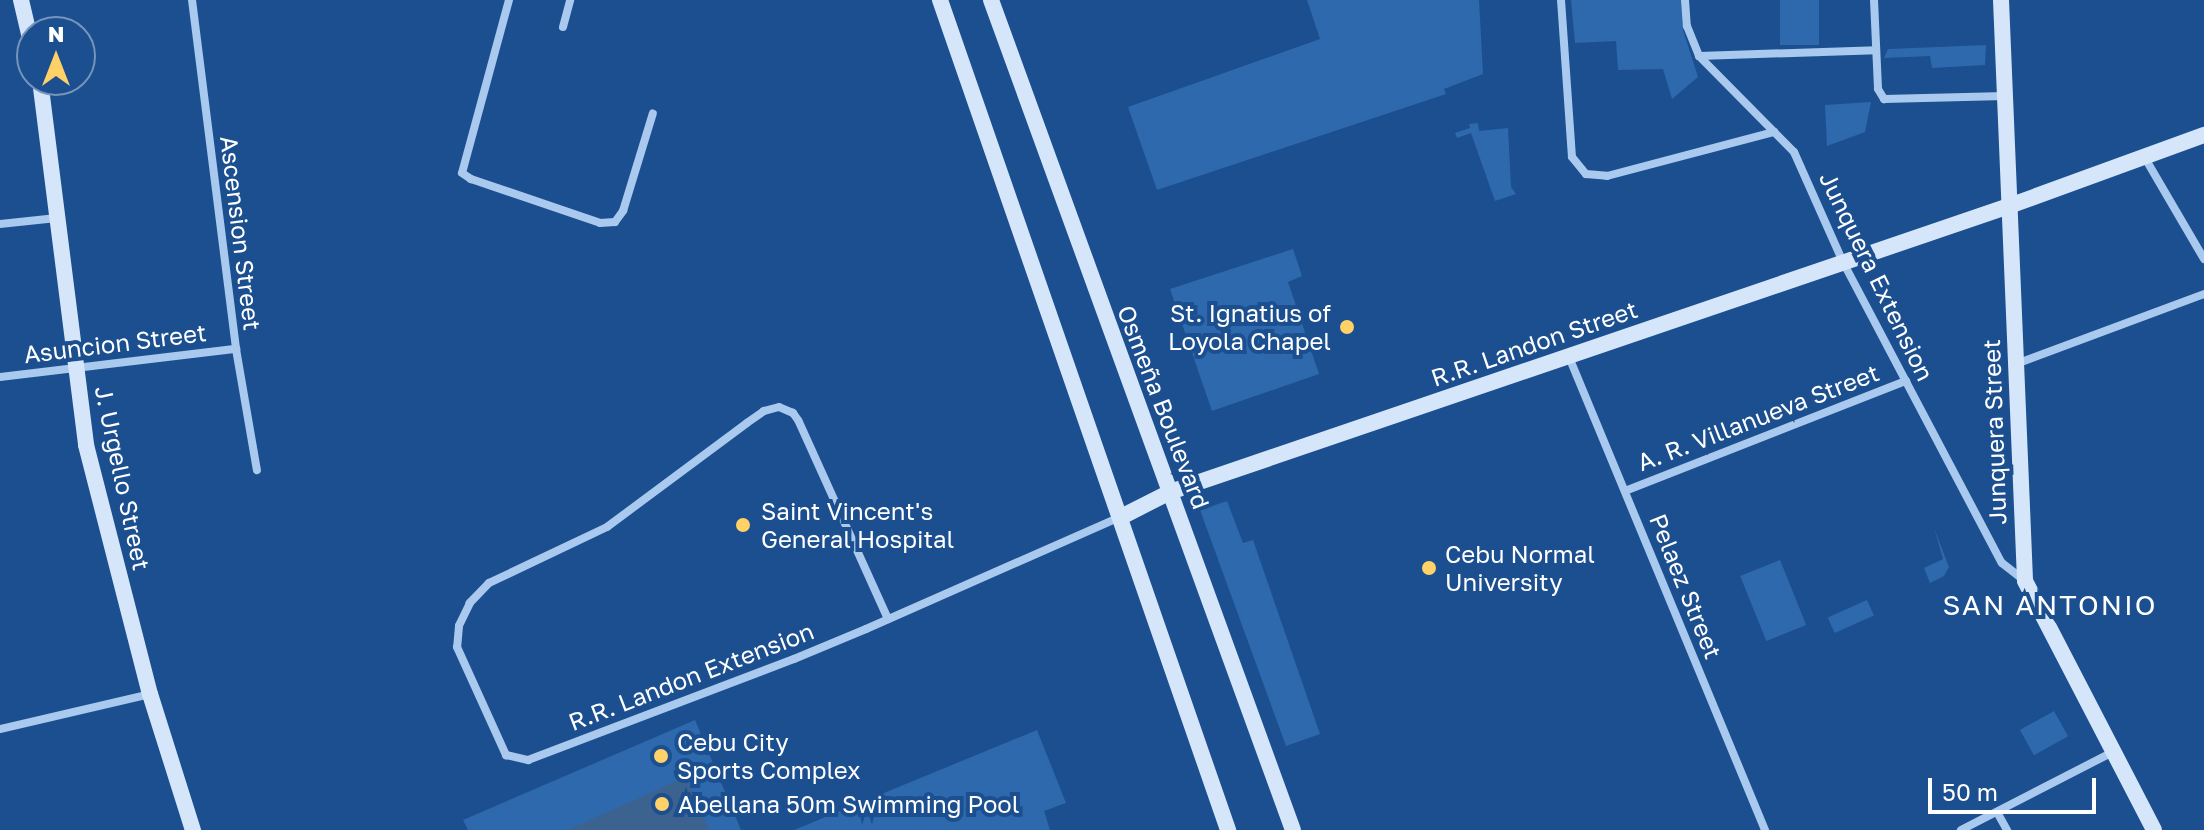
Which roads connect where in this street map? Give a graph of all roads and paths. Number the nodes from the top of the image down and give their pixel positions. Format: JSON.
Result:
{"nodes":[{"id":1,"x":192,"y":0,"type":"edge"},
{"id":2,"x":509,"y":0,"type":"edge"},
{"id":3,"x":570,"y":0,"type":"edge"},
{"id":4,"x":940,"y":0,"type":"edge"},
{"id":5,"x":991,"y":0,"type":"edge"},
{"id":6,"x":1561,"y":0,"type":"edge"},
{"id":7,"x":1685,"y":0,"type":"edge"},
{"id":8,"x":1874,"y":0,"type":"edge"},
{"id":9,"x":2001,"y":0,"type":"edge"},
{"id":10,"x":563,"y":27,"type":"dead end"},
{"id":11,"x":1876,"y":50,"type":"junction"},
{"id":12,"x":1699,"y":56,"type":"junction"},
{"id":13,"x":42,"y":96,"type":"edge"},
{"id":14,"x":2005,"y":96,"type":"junction"},
{"id":15,"x":653,"y":113,"type":"dead end"},
{"id":16,"x":1774,"y":132,"type":"junction"},
{"id":17,"x":2204,"y":135,"type":"edge"},
{"id":18,"x":2145,"y":158,"type":"junction"},
{"id":19,"x":2009,"y":206,"type":"junction"},
{"id":20,"x":58,"y":218,"type":"junction"},
{"id":21,"x":0,"y":224,"type":"edge"},
{"id":22,"x":2204,"y":259,"type":"edge"},
{"id":23,"x":1843,"y":262,"type":"junction"},
{"id":24,"x":2204,"y":294,"type":"edge"},
{"id":25,"x":236,"y":349,"type":"junction"},
{"id":26,"x":1569,"y":357,"type":"junction"},
{"id":27,"x":2016,"y":364,"type":"junction"},
{"id":28,"x":76,"y":369,"type":"junction"},
{"id":29,"x":0,"y":377,"type":"edge"},
{"id":30,"x":1906,"y":381,"type":"junction"},
{"id":31,"x":257,"y":470,"type":"dead end"},
{"id":32,"x":1625,"y":491,"type":"junction"},
{"id":33,"x":1170,"y":492,"type":"junction"},
{"id":34,"x":1121,"y":517,"type":"junction"},
{"id":35,"x":2025,"y":581,"type":"junction"},
{"id":36,"x":888,"y":619,"type":"junction"},
{"id":37,"x":150,"y":694,"type":"junction"},
{"id":38,"x":0,"y":729,"type":"edge"},
{"id":39,"x":2113,"y":752,"type":"junction"},
{"id":40,"x":1997,"y":812,"type":"junction"},
{"id":41,"x":193,"y":830,"type":"edge"},
{"id":42,"x":1228,"y":830,"type":"edge"},
{"id":43,"x":1293,"y":830,"type":"edge"},
{"id":44,"x":1765,"y":830,"type":"edge"},
{"id":45,"x":1961,"y":830,"type":"edge"},
{"id":46,"x":2007,"y":830,"type":"edge"},
{"id":47,"x":2154,"y":830,"type":"edge"}],
"edges":[{"from":1,"to":25,"type":"street","name":"Ascension Street"},
{"from":2,"to":15,"type":"street"},
{"from":3,"to":10,"type":"street"},
{"from":4,"to":34,"type":"street"},
{"from":5,"to":33,"type":"street","name":"Osmeña Boulevard"},
{"from":6,"to":16,"type":"street"},
{"from":7,"to":12,"type":"street","name":"Junquera Extension"},
{"from":8,"to":11,"type":"street"},
{"from":9,"to":14,"type":"street","name":"Junquera Street"},
{"from":11,"to":12,"type":"street"},
{"from":11,"to":14,"type":"street"},
{"from":12,"to":16,"type":"street","name":"Junquera Extension"},
{"from":13,"to":20,"type":"street","name":"J. Urgello Street"},
{"from":14,"to":19,"type":"street","name":"Junquera Street"},
{"from":16,"to":23,"type":"street","name":"Junquera Extension"},
{"from":17,"to":18,"type":"street","name":"R.R. Landon Street"},
{"from":18,"to":19,"type":"street","name":"R.R. Landon Street"},
{"from":18,"to":22,"type":"street"},
{"from":19,"to":23,"type":"street","name":"R.R. Landon Street"},
{"from":19,"to":27,"type":"street","name":"Junquera Street"},
{"from":20,"to":21,"type":"street"},
{"from":20,"to":28,"type":"street","name":"J. Urgello Street"},
{"from":23,"to":26,"type":"street","name":"R.R. Landon Street"},
{"from":23,"to":30,"type":"street","name":"Junquera Extension"},
{"from":24,"to":27,"type":"street"},
{"from":25,"to":28,"type":"street","name":"Asuncion Street"},
{"from":25,"to":31,"type":"street","name":"Ascension Street"},
{"from":26,"to":32,"type":"street","name":"Pelaez Street"},
{"from":26,"to":33,"type":"street","name":"R.R. Landon Street"},
{"from":27,"to":35,"type":"street","name":"Junquera Street"},
{"from":28,"to":29,"type":"street","name":"Asuncion Street"},
{"from":28,"to":37,"type":"street","name":"J. Urgello Street"},
{"from":30,"to":32,"type":"street","name":"A. R. Villanueva Street"},
{"from":30,"to":35,"type":"street","name":"Junquera Extension"},
{"from":32,"to":44,"type":"street","name":"Pelaez Street"},
{"from":33,"to":34,"type":"street","name":"R.R. Landon Street"},
{"from":33,"to":43,"type":"street","name":"Osmeña Boulevard"},
{"from":34,"to":36,"type":"street","name":"R.R. Landon Street"},
{"from":34,"to":42,"type":"street"},
{"from":35,"to":39,"type":"street","name":"Junquera Street"},
{"from":36,"to":36,"type":"street","name":"R.R. Landon Extension"},
{"from":37,"to":38,"type":"street"},
{"from":37,"to":41,"type":"street","name":"J. Urgello Street"},
{"from":39,"to":40,"type":"street"},
{"from":39,"to":47,"type":"street","name":"Junquera Street"},
{"from":40,"to":45,"type":"street"},
{"from":40,"to":46,"type":"street"}]}
